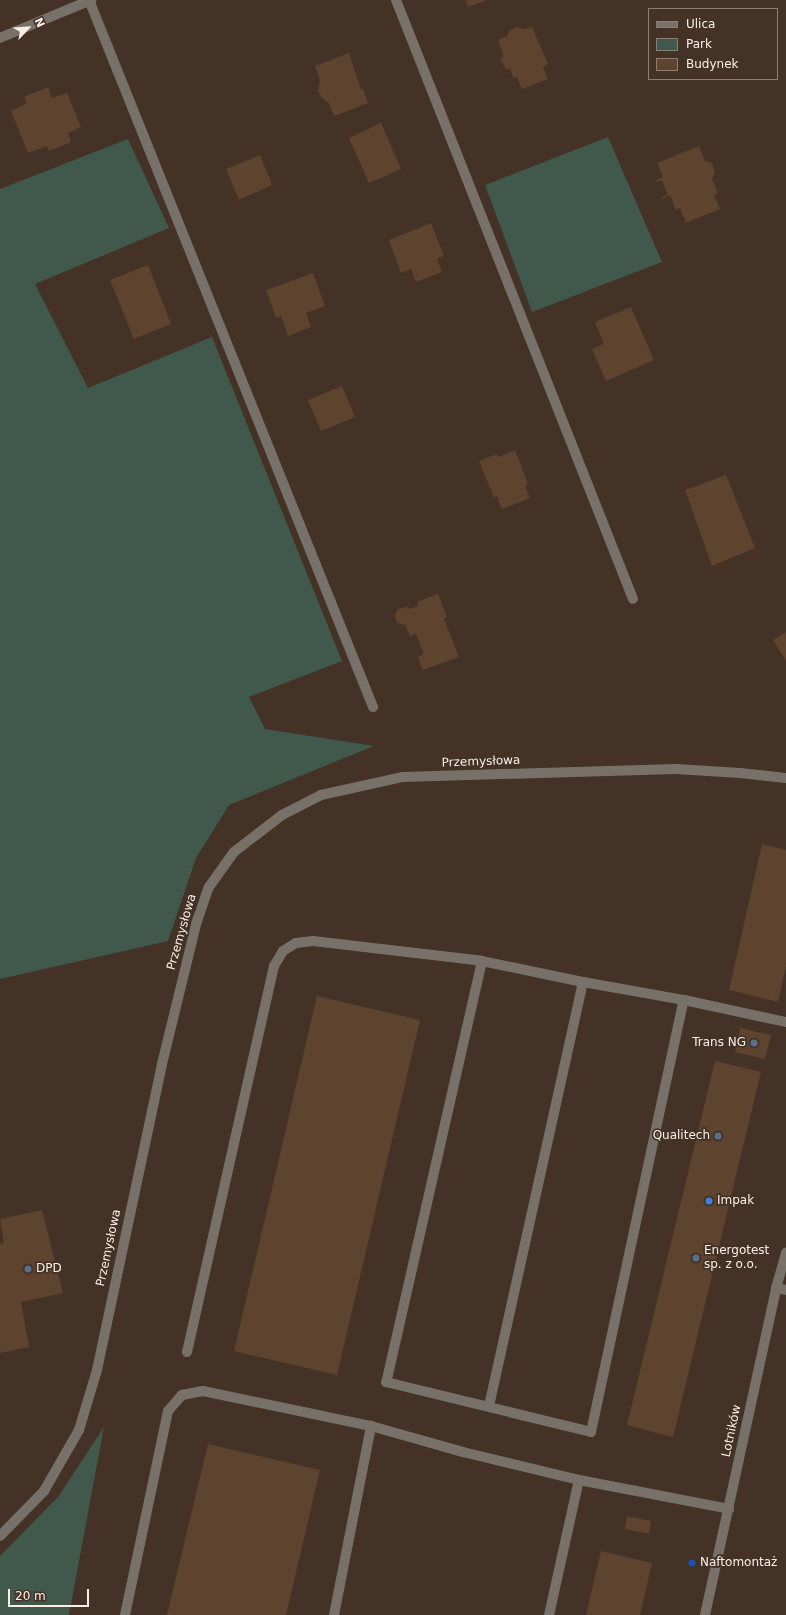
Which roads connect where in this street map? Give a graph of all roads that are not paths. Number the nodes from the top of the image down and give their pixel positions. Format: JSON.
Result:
{"nodes":[{"id":1,"x":90,"y":0,"type":"edge"},
{"id":2,"x":396,"y":0,"type":"edge"},
{"id":3,"x":0,"y":38,"type":"edge"},
{"id":4,"x":633,"y":599,"type":"dead end"},
{"id":5,"x":373,"y":707,"type":"dead end"},
{"id":6,"x":786,"y":778,"type":"edge"},
{"id":7,"x":482,"y":961,"type":"junction"},
{"id":8,"x":583,"y":982,"type":"junction"},
{"id":9,"x":684,"y":1000,"type":"junction"},
{"id":10,"x":786,"y":1022,"type":"edge"},
{"id":11,"x":786,"y":1252,"type":"edge"},
{"id":12,"x":781,"y":1289,"type":"edge"},
{"id":13,"x":187,"y":1352,"type":"dead end"},
{"id":14,"x":489,"y":1406,"type":"junction"},
{"id":15,"x":372,"y":1426,"type":"junction"},
{"id":16,"x":580,"y":1480,"type":"junction"},
{"id":17,"x":729,"y":1509,"type":"junction"},
{"id":18,"x":0,"y":1536,"type":"edge"},
{"id":19,"x":125,"y":1615,"type":"edge"},
{"id":20,"x":334,"y":1615,"type":"edge"},
{"id":21,"x":549,"y":1615,"type":"edge"},
{"id":22,"x":705,"y":1615,"type":"edge"}],
"edges":[{"from":1,"to":3,"type":"street"},
{"from":1,"to":5,"type":"street"},
{"from":2,"to":4,"type":"street"},
{"from":6,"to":18,"type":"street","name":"Przemysłowa"},
{"from":7,"to":8,"type":"street"},
{"from":7,"to":13,"type":"street"},
{"from":7,"to":14,"type":"street"},
{"from":8,"to":9,"type":"street"},
{"from":8,"to":14,"type":"street"},
{"from":9,"to":10,"type":"street"},
{"from":9,"to":14,"type":"street"},
{"from":11,"to":12,"type":"street","name":"Lotników"},
{"from":12,"to":17,"type":"street","name":"Lotników"},
{"from":15,"to":16,"type":"street"},
{"from":15,"to":19,"type":"street"},
{"from":15,"to":20,"type":"street"},
{"from":16,"to":17,"type":"street"},
{"from":16,"to":21,"type":"street"},
{"from":17,"to":22,"type":"street","name":"Lotników"}]}
